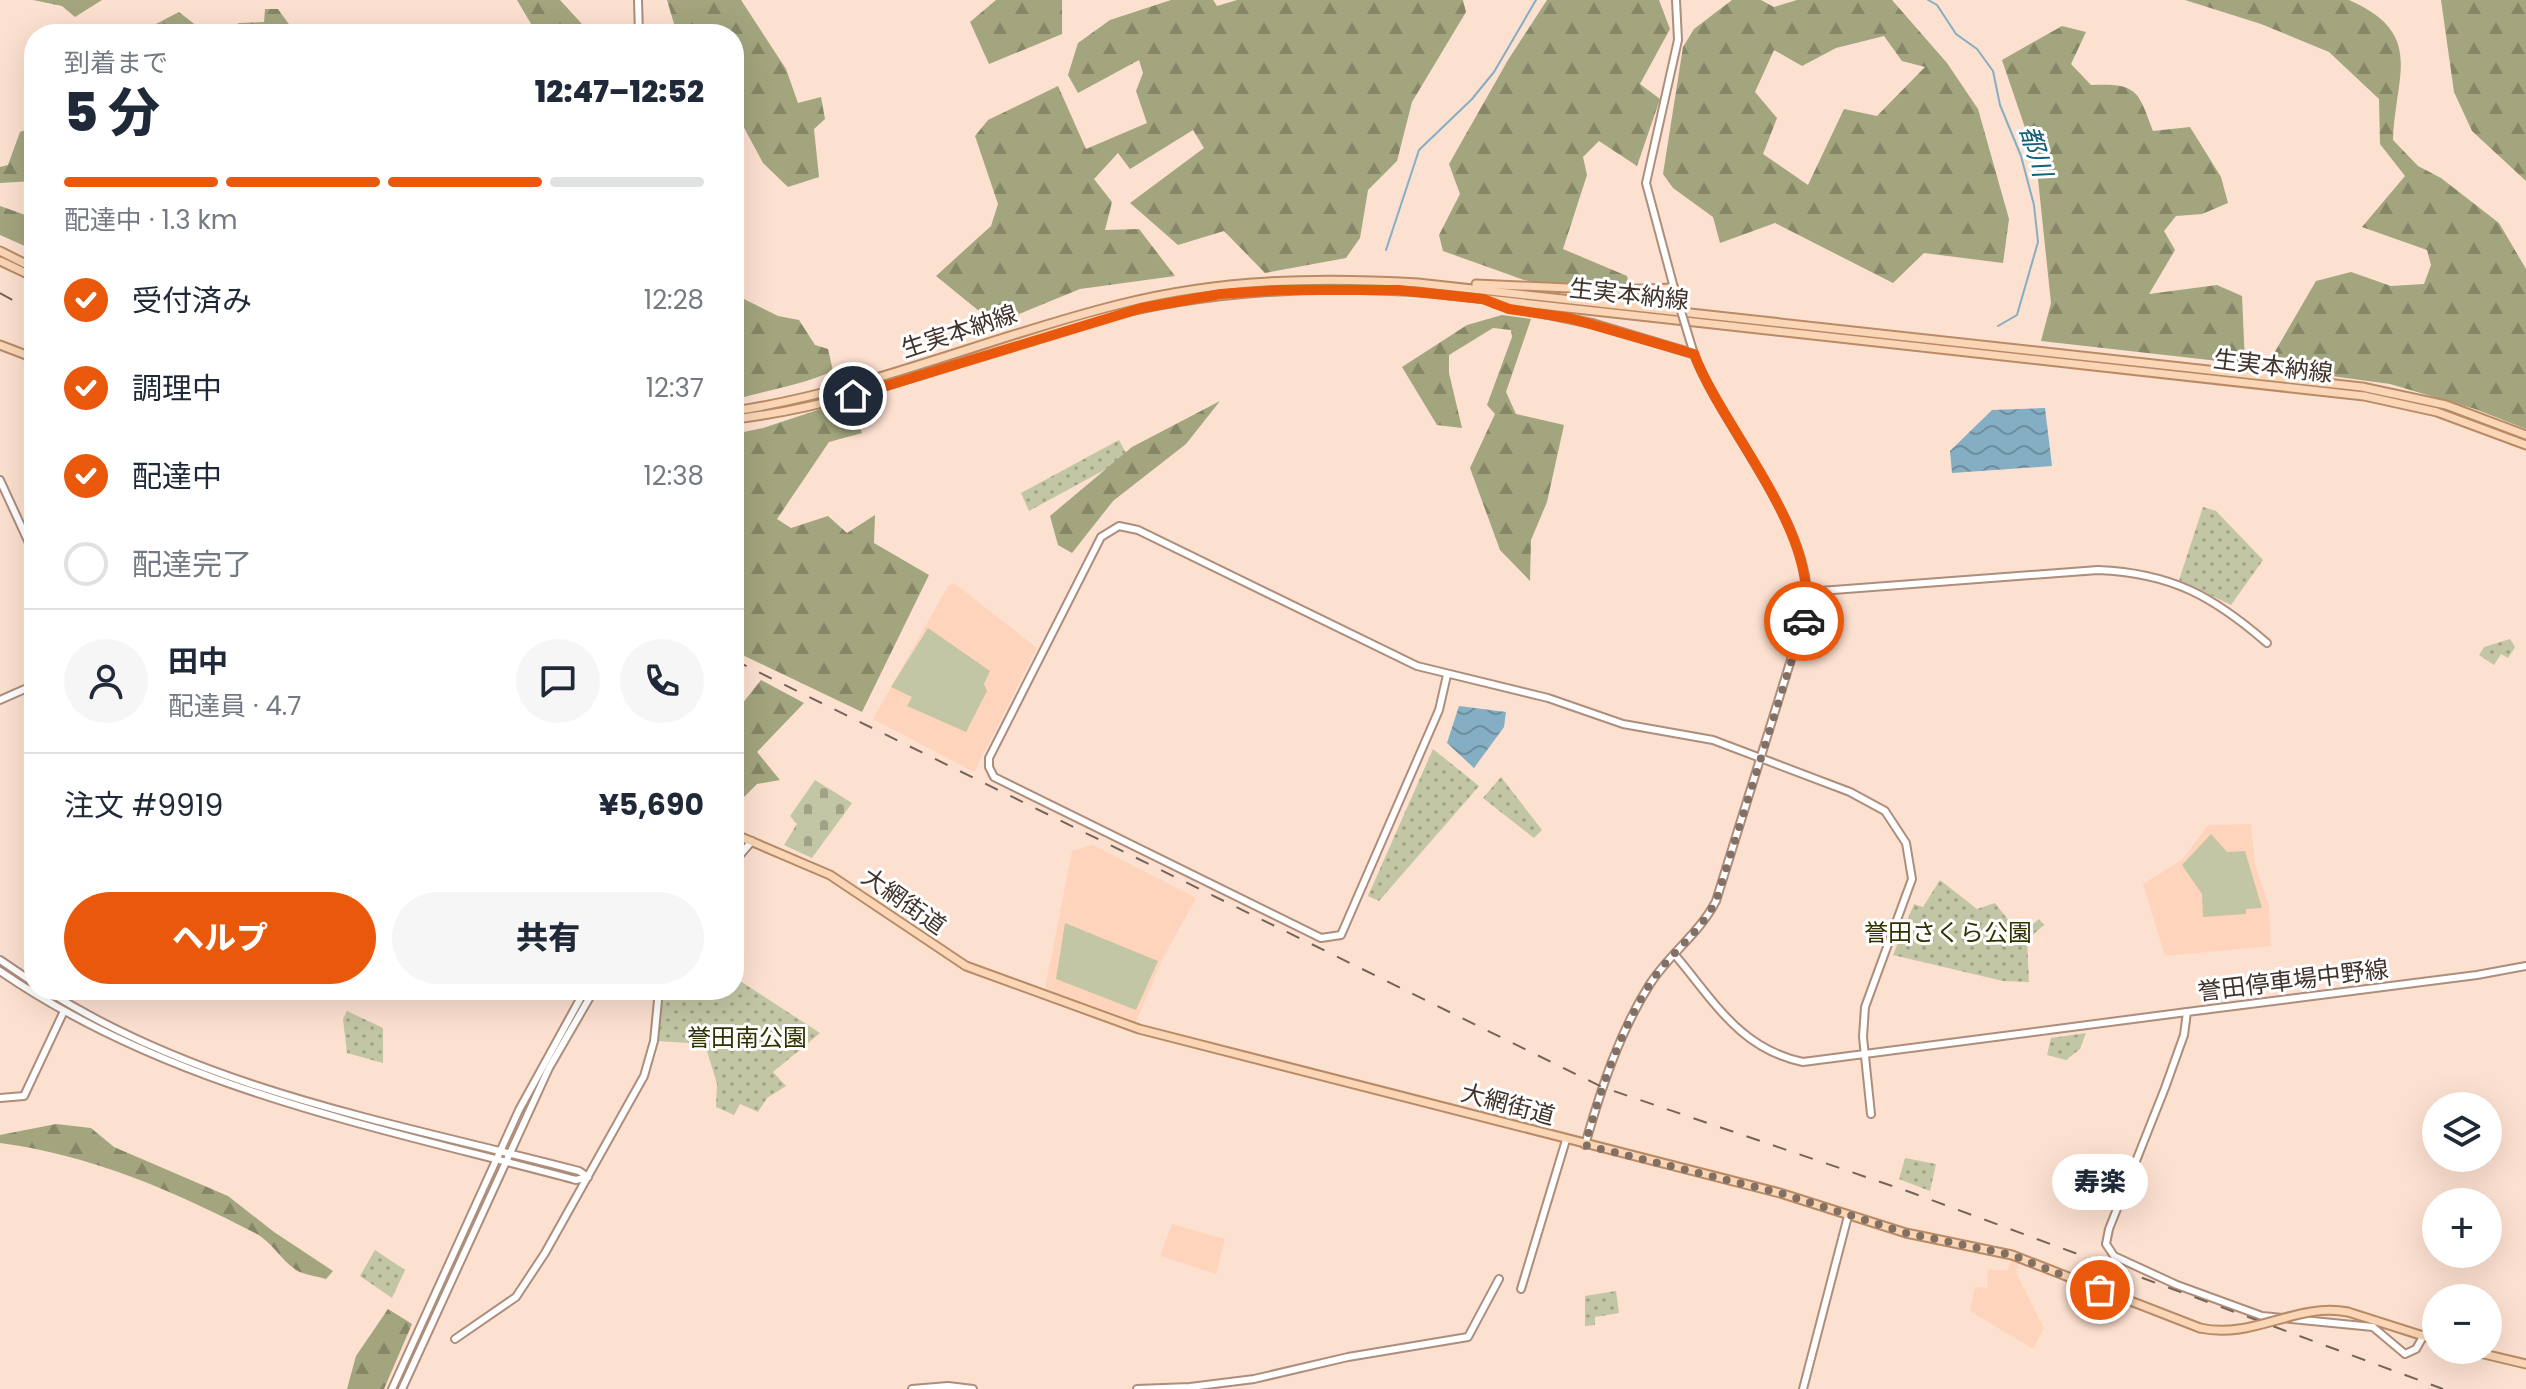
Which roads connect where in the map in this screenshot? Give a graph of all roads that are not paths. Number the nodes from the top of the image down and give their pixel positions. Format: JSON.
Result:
{"nodes":[{"id":1,"x":638,"y":0,"type":"edge"},
{"id":2,"x":1676,"y":0,"type":"edge"},
{"id":3,"x":639,"y":24,"type":"edge"},
{"id":4,"x":0,"y":251,"type":"edge"},
{"id":5,"x":0,"y":261,"type":"edge"},
{"id":6,"x":24,"y":263,"type":"edge"},
{"id":7,"x":24,"y":272,"type":"edge"},
{"id":8,"x":1418,"y":283,"type":"junction"},
{"id":9,"x":1674,"y":288,"type":"junction"},
{"id":10,"x":1483,"y":299,"type":"junction"},
{"id":11,"x":0,"y":345,"type":"edge"},
{"id":12,"x":24,"y":354,"type":"edge"},
{"id":13,"x":1694,"y":354,"type":"junction"},
{"id":14,"x":744,"y":409,"type":"edge"},
{"id":15,"x":744,"y":417,"type":"edge"},
{"id":16,"x":2526,"y":435,"type":"edge"},
{"id":17,"x":2526,"y":445,"type":"edge"},
{"id":18,"x":0,"y":480,"type":"edge"},
{"id":19,"x":24,"y":532,"type":"edge"},
{"id":20,"x":1807,"y":592,"type":"junction"},
{"id":21,"x":2267,"y":643,"type":"dead end"},
{"id":22,"x":1447,"y":675,"type":"junction"},
{"id":23,"x":24,"y":689,"type":"edge"},
{"id":24,"x":0,"y":700,"type":"edge"},
{"id":25,"x":1763,"y":759,"type":"junction"},
{"id":26,"x":744,"y":838,"type":"edge"},
{"id":27,"x":752,"y":841,"type":"junction"},
{"id":28,"x":744,"y":850,"type":"edge"},
{"id":29,"x":1675,"y":955,"type":"junction"},
{"id":30,"x":0,"y":960,"type":"edge"},
{"id":31,"x":2526,"y":966,"type":"edge"},
{"id":32,"x":0,"y":971,"type":"edge"},
{"id":33,"x":24,"y":976,"type":"edge"},
{"id":34,"x":24,"y":986,"type":"edge"},
{"id":35,"x":46,"y":1000,"type":"edge"},
{"id":36,"x":65,"y":1000,"type":"edge"},
{"id":37,"x":579,"y":1000,"type":"edge"},
{"id":38,"x":588,"y":1000,"type":"edge"},
{"id":39,"x":658,"y":1000,"type":"edge"},
{"id":40,"x":64,"y":1011,"type":"junction"},
{"id":41,"x":2187,"y":1012,"type":"junction"},
{"id":42,"x":1864,"y":1054,"type":"junction"},
{"id":43,"x":0,"y":1098,"type":"edge"},
{"id":44,"x":1871,"y":1114,"type":"dead end"},
{"id":45,"x":1566,"y":1140,"type":"junction"},
{"id":46,"x":1585,"y":1145,"type":"junction"},
{"id":47,"x":511,"y":1153,"type":"junction"},
{"id":48,"x":499,"y":1155,"type":"junction"},
{"id":49,"x":506,"y":1161,"type":"junction"},
{"id":50,"x":588,"y":1177,"type":"junction"},
{"id":51,"x":1848,"y":1216,"type":"junction"},
{"id":52,"x":1499,"y":1279,"type":"dead end"},
{"id":53,"x":1521,"y":1289,"type":"dead end"},
{"id":54,"x":2422,"y":1334,"type":"edge"},
{"id":55,"x":2422,"y":1338,"type":"edge"},
{"id":56,"x":455,"y":1339,"type":"dead end"},
{"id":57,"x":2502,"y":1358,"type":"edge"},
{"id":58,"x":2526,"y":1364,"type":"edge"},
{"id":59,"x":392,"y":1389,"type":"edge"},
{"id":60,"x":402,"y":1389,"type":"edge"},
{"id":61,"x":912,"y":1389,"type":"edge"},
{"id":62,"x":973,"y":1389,"type":"edge"},
{"id":63,"x":1137,"y":1389,"type":"edge"},
{"id":64,"x":1803,"y":1389,"type":"edge"}],
"edges":[{"from":1,"to":3,"type":"street"},
{"from":2,"to":9,"type":"street"},
{"from":4,"to":6,"type":"main road"},
{"from":5,"to":7,"type":"main road"},
{"from":8,"to":9,"type":"main road"},
{"from":8,"to":14,"type":"main road","name":"生実本納線"},
{"from":8,"to":16,"type":"main road","name":"生実本納線"},
{"from":9,"to":13,"type":"street","bridge":true},
{"from":10,"to":13,"type":"main road"},
{"from":10,"to":15,"type":"main road","name":"生実本納線"},
{"from":10,"to":17,"type":"main road","name":"生実本納線"},
{"from":11,"to":12,"type":"main road"},
{"from":13,"to":20,"type":"street"},
{"from":18,"to":19,"type":"street"},
{"from":20,"to":21,"type":"street"},
{"from":20,"to":25,"type":"street"},
{"from":22,"to":22,"type":"street"},
{"from":22,"to":25,"type":"street"},
{"from":23,"to":24,"type":"street"},
{"from":25,"to":29,"type":"street"},
{"from":25,"to":42,"type":"street"},
{"from":26,"to":27,"type":"main road","name":"大網街道"},
{"from":27,"to":28,"type":"street"},
{"from":27,"to":45,"type":"main road","name":"大網街道"},
{"from":29,"to":42,"type":"street"},
{"from":29,"to":46,"type":"street"},
{"from":30,"to":33,"type":"street"},
{"from":31,"to":41,"type":"street","name":"誉田停車場中野線"},
{"from":32,"to":34,"type":"street"},
{"from":35,"to":40,"type":"street"},
{"from":36,"to":48,"type":"street"},
{"from":37,"to":48,"type":"street"},
{"from":38,"to":47,"type":"street"},
{"from":39,"to":50,"type":"street"},
{"from":40,"to":43,"type":"street"},
{"from":40,"to":48,"type":"street"},
{"from":41,"to":42,"type":"street"},
{"from":41,"to":55,"type":"street","name":"誉田停車場中野線"},
{"from":42,"to":44,"type":"street"},
{"from":45,"to":46,"type":"main road","name":"大網街道"},
{"from":45,"to":53,"type":"street"},
{"from":46,"to":51,"type":"main road","name":"大網街道"},
{"from":47,"to":48,"type":"street"},
{"from":47,"to":49,"type":"street"},
{"from":47,"to":50,"type":"street"},
{"from":48,"to":49,"type":"street"},
{"from":48,"to":59,"type":"street"},
{"from":49,"to":50,"type":"street"},
{"from":49,"to":60,"type":"street"},
{"from":50,"to":56,"type":"street"},
{"from":51,"to":54,"type":"main road","name":"大網街道","bridge":true},
{"from":51,"to":64,"type":"street"},
{"from":52,"to":63,"type":"street"},
{"from":57,"to":58,"type":"main road"},
{"from":61,"to":62,"type":"street"}]}
